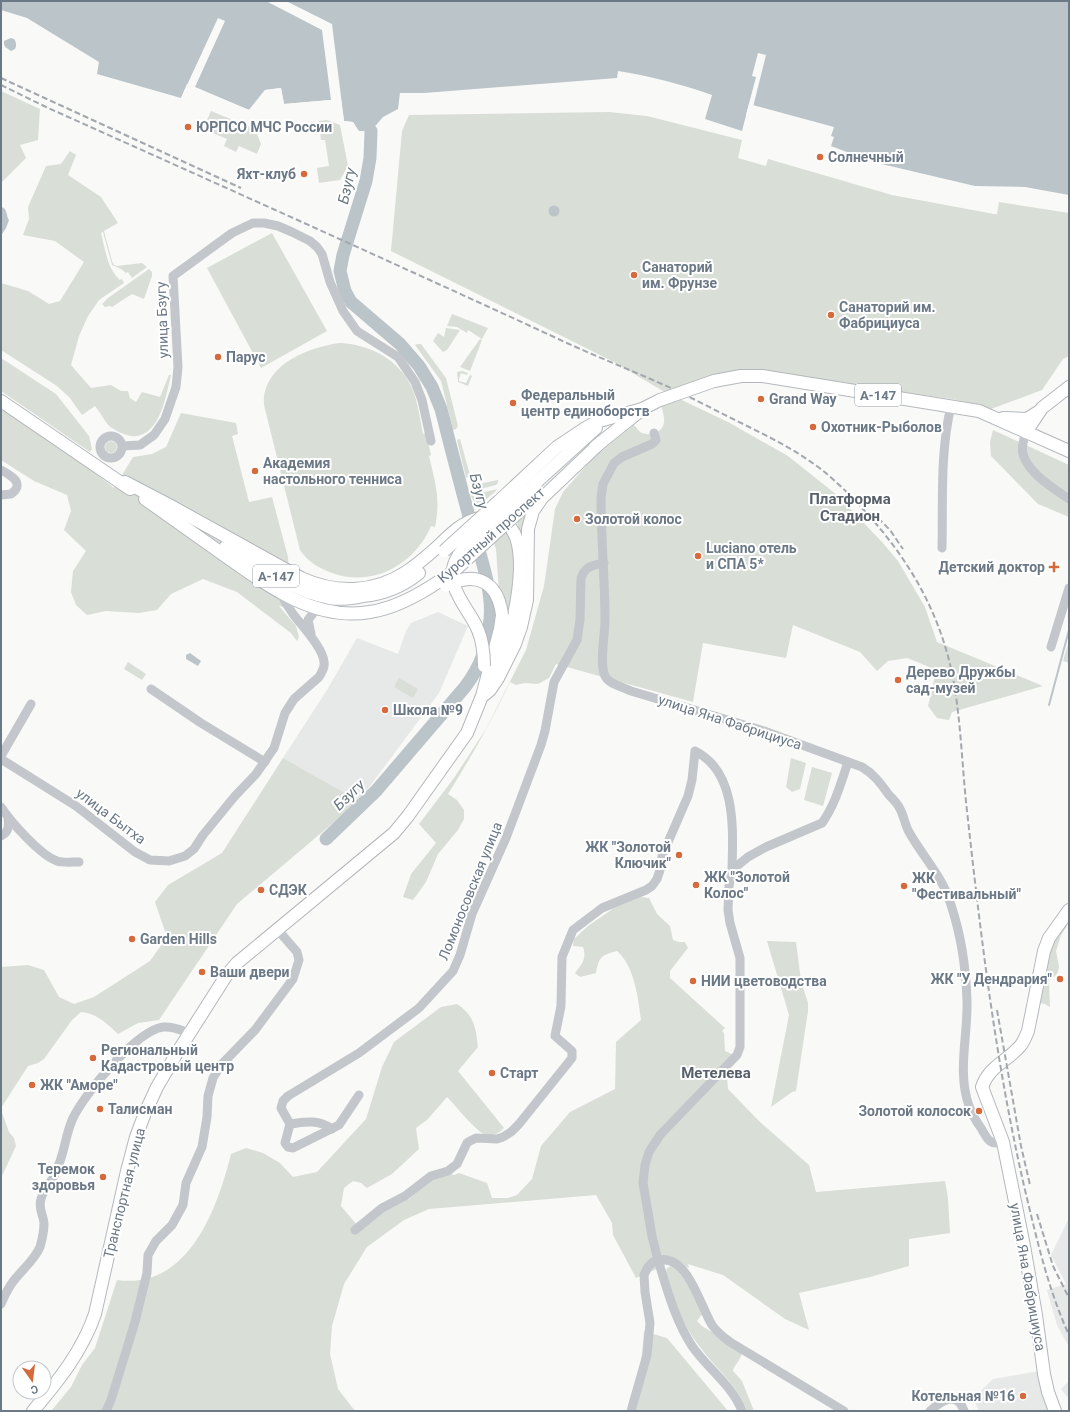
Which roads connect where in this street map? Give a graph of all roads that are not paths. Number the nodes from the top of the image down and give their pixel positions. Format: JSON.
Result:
{"nodes":[{"id":1,"x":1069,"y":387,"type":"edge"},
{"id":2,"x":1,"y":401,"type":"edge"},
{"id":3,"x":951,"y":406,"type":"junction"},
{"id":4,"x":642,"y":409,"type":"junction"},
{"id":5,"x":1039,"y":412,"type":"junction"},
{"id":6,"x":994,"y":416,"type":"junction"},
{"id":7,"x":1026,"y":432,"type":"junction"},
{"id":8,"x":654,"y":433,"type":"dead end"},
{"id":9,"x":431,"y":441,"type":"dead end"},
{"id":10,"x":601,"y":442,"type":"junction"},
{"id":11,"x":123,"y":446,"type":"junction"},
{"id":12,"x":1069,"y":451,"type":"edge"},
{"id":13,"x":100,"y":461,"type":"junction"},
{"id":14,"x":1,"y":470,"type":"edge"},
{"id":15,"x":121,"y":481,"type":"junction"},
{"id":16,"x":1,"y":495,"type":"edge"},
{"id":17,"x":1069,"y":498,"type":"edge"},
{"id":18,"x":507,"y":508,"type":"junction"},
{"id":19,"x":942,"y":548,"type":"dead end"},
{"id":20,"x":604,"y":563,"type":"junction"},
{"id":21,"x":442,"y":584,"type":"junction"},
{"id":22,"x":1069,"y":588,"type":"edge"},
{"id":23,"x":280,"y":592,"type":"junction"},
{"id":24,"x":321,"y":609,"type":"junction"},
{"id":25,"x":312,"y":637,"type":"junction"},
{"id":26,"x":1051,"y":647,"type":"dead end"},
{"id":27,"x":151,"y":689,"type":"dead end"},
{"id":28,"x":483,"y":697,"type":"junction"},
{"id":29,"x":31,"y":704,"type":"dead end"},
{"id":30,"x":1,"y":758,"type":"edge"},
{"id":31,"x":265,"y":762,"type":"junction"},
{"id":32,"x":848,"y":762,"type":"junction"},
{"id":33,"x":1,"y":807,"type":"edge"},
{"id":34,"x":8,"y":818,"type":"junction"},
{"id":35,"x":1,"y":836,"type":"edge"},
{"id":36,"x":79,"y":862,"type":"dead end"},
{"id":37,"x":732,"y":870,"type":"junction"},
{"id":38,"x":1069,"y":910,"type":"edge"},
{"id":39,"x":277,"y":929,"type":"junction"},
{"id":40,"x":189,"y":1034,"type":"junction"},
{"id":41,"x":359,"y":1095,"type":"dead end"},
{"id":42,"x":290,"y":1124,"type":"junction"},
{"id":43,"x":332,"y":1129,"type":"junction"},
{"id":44,"x":1003,"y":1142,"type":"junction"},
{"id":45,"x":355,"y":1230,"type":"dead end"},
{"id":46,"x":658,"y":1260,"type":"junction"},
{"id":47,"x":1,"y":1304,"type":"edge"},
{"id":48,"x":32,"y":1411,"type":"edge"},
{"id":49,"x":106,"y":1411,"type":"edge"},
{"id":50,"x":631,"y":1411,"type":"edge"},
{"id":51,"x":742,"y":1411,"type":"edge"},
{"id":52,"x":844,"y":1411,"type":"edge"},
{"id":53,"x":930,"y":1411,"type":"edge"},
{"id":54,"x":964,"y":1411,"type":"edge"},
{"id":55,"x":1055,"y":1411,"type":"edge"}],
"edges":[{"from":1,"to":5,"type":"main road"},
{"from":2,"to":13,"type":"main road","name":"Курортный проспект","number":"А-147"},
{"from":3,"to":4,"type":"main road","name":"Курортный проспект","number":"А-147","bridge":true},
{"from":3,"to":6,"type":"main road","name":"Курортный проспект","number":"А-147"},
{"from":3,"to":19,"type":"street"},
{"from":4,"to":10,"type":"main road","name":"Курортный проспект","number":"А-147"},
{"from":4,"to":18,"type":"main road","name":"Курортный проспект","number":"А-147"},
{"from":5,"to":6,"type":"main road"},
{"from":5,"to":7,"type":"main road"},
{"from":6,"to":7,"type":"main road","name":"Курортный проспект","number":"А-147"},
{"from":7,"to":12,"type":"main road","name":"Курортный проспект","number":"А-147"},
{"from":7,"to":17,"type":"street"},
{"from":8,"to":20,"type":"street"},
{"from":9,"to":11,"type":"street","name":"улица Бзугу"},
{"from":10,"to":18,"type":"main road","name":"Курортный проспект","number":"А-147"},
{"from":10,"to":28,"type":"main road","number":"А-147"},
{"from":11,"to":13,"type":"street"},
{"from":11,"to":13,"type":"street"},
{"from":13,"to":15,"type":"main road","name":"Курортный проспект","number":"А-147"},
{"from":14,"to":16,"type":"street"},
{"from":15,"to":18,"type":"main road","name":"Курортный проспект","number":"А-147","bridge":true},
{"from":15,"to":23,"type":"main road","name":"Курортный проспект","number":"А-147"},
{"from":15,"to":28,"type":"main road","number":"А-147","bridge":true},
{"from":18,"to":21,"type":"main road","name":"Курортный проспект","number":"А-147","bridge":true},
{"from":18,"to":28,"type":"main road","number":"А-147","bridge":true},
{"from":20,"to":32,"type":"street","name":"улица Яна Фабрициуса"},
{"from":20,"to":42,"type":"street","name":"Ломоносовская улица"},
{"from":21,"to":24,"type":"main road","name":"Курортный проспект","number":"А-147"},
{"from":21,"to":28,"type":"main road","number":"А-147","bridge":true},
{"from":22,"to":26,"type":"street"},
{"from":23,"to":24,"type":"main road","name":"Курортный проспект","number":"А-147"},
{"from":23,"to":25,"type":"street","name":"улица Бытха"},
{"from":24,"to":25,"type":"street"},
{"from":25,"to":31,"type":"street","name":"улица Бытха"},
{"from":27,"to":31,"type":"street"},
{"from":28,"to":39,"type":"main road","name":"Транспортная улица"},
{"from":29,"to":30,"type":"street","name":"улица Бытха"},
{"from":30,"to":31,"type":"street","name":"улица Бытха"},
{"from":32,"to":37,"type":"street"},
{"from":32,"to":44,"type":"street","name":"улица Яна Фабрициуса"},
{"from":33,"to":34,"type":"street"},
{"from":34,"to":35,"type":"street"},
{"from":34,"to":36,"type":"street"},
{"from":37,"to":45,"type":"street"},
{"from":37,"to":46,"type":"street"},
{"from":38,"to":44,"type":"main road","name":"улица Яна Фабрициуса"},
{"from":39,"to":40,"type":"main road","name":"Транспортная улица"},
{"from":39,"to":49,"type":"street"},
{"from":40,"to":47,"type":"street"},
{"from":40,"to":48,"type":"main road","name":"Транспортная улица"},
{"from":41,"to":43,"type":"street"},
{"from":42,"to":43,"type":"street"},
{"from":42,"to":43,"type":"street"},
{"from":44,"to":55,"type":"main road","name":"улица Яна Фабрициуса"},
{"from":46,"to":50,"type":"street"},
{"from":46,"to":51,"type":"street"},
{"from":46,"to":52,"type":"street"},
{"from":53,"to":54,"type":"street"}]}
